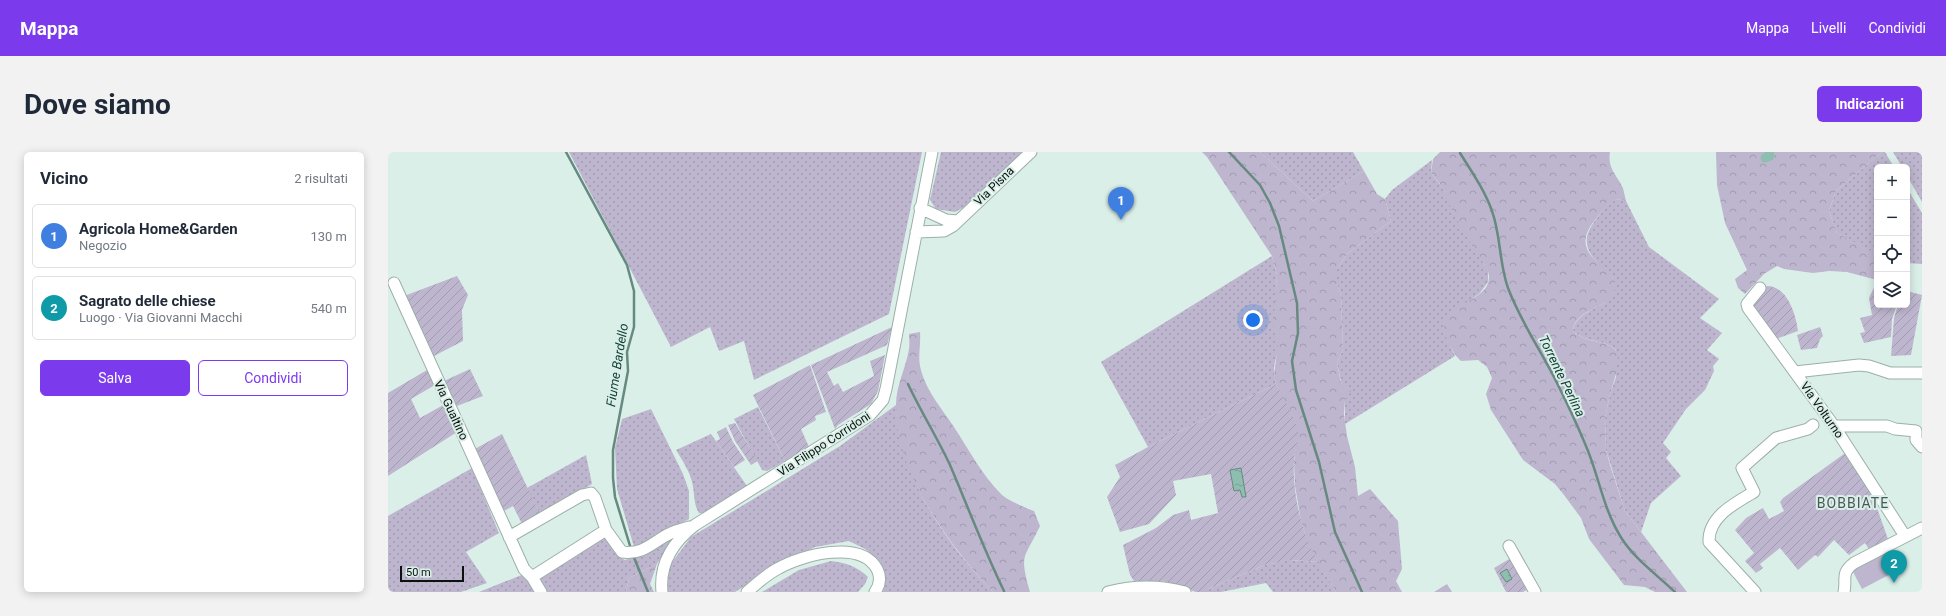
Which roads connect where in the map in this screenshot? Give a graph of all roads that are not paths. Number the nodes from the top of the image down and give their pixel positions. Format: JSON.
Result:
{"nodes":[{"id":1,"x":932,"y":152,"type":"edge"},
{"id":2,"x":1031,"y":152,"type":"edge"},
{"id":3,"x":920,"y":208,"type":"junction"},
{"id":4,"x":958,"y":221,"type":"junction"},
{"id":5,"x":916,"y":232,"type":"junction"},
{"id":6,"x":394,"y":284,"type":"dead end"},
{"id":7,"x":1760,"y":288,"type":"dead end"},
{"id":8,"x":1795,"y":372,"type":"junction"},
{"id":9,"x":1922,"y":373,"type":"edge"},
{"id":10,"x":1826,"y":416,"type":"junction"},
{"id":11,"x":1834,"y":426,"type":"junction"},
{"id":12,"x":1922,"y":447,"type":"edge"},
{"id":13,"x":696,"y":525,"type":"junction"},
{"id":14,"x":1922,"y":528,"type":"edge"},
{"id":15,"x":606,"y":530,"type":"junction"},
{"id":16,"x":1905,"y":536,"type":"junction"},
{"id":17,"x":509,"y":537,"type":"junction"},
{"id":18,"x":1509,"y":546,"type":"dead end"},
{"id":19,"x":532,"y":576,"type":"junction"},
{"id":20,"x":540,"y":592,"type":"edge"},
{"id":21,"x":662,"y":592,"type":"edge"},
{"id":22,"x":747,"y":592,"type":"edge"},
{"id":23,"x":875,"y":592,"type":"edge"},
{"id":24,"x":1108,"y":592,"type":"edge"},
{"id":25,"x":1185,"y":592,"type":"edge"},
{"id":26,"x":1535,"y":592,"type":"edge"},
{"id":27,"x":1755,"y":592,"type":"edge"},
{"id":28,"x":1844,"y":592,"type":"edge"}],
"edges":[{"from":1,"to":3,"type":"street","name":"Via Filippo Corridoni"},
{"from":2,"to":4,"type":"street","name":"Via Pisna"},
{"from":3,"to":4,"type":"street"},
{"from":3,"to":5,"type":"street","name":"Via Filippo Corridoni"},
{"from":4,"to":5,"type":"street","name":"Via Pisna"},
{"from":5,"to":13,"type":"street","name":"Via Filippo Corridoni"},
{"from":6,"to":17,"type":"street","name":"Via Gualtino"},
{"from":7,"to":8,"type":"street","name":"Via Volturno"},
{"from":8,"to":9,"type":"street"},
{"from":8,"to":10,"type":"street","name":"Via Volturno"},
{"from":10,"to":11,"type":"street","name":"Via Volturno"},
{"from":10,"to":27,"type":"street"},
{"from":11,"to":12,"type":"street"},
{"from":11,"to":16,"type":"street","name":"Via Volturno"},
{"from":13,"to":15,"type":"street"},
{"from":13,"to":21,"type":"street","name":"Via Filippo Corridoni"},
{"from":14,"to":16,"type":"street"},
{"from":15,"to":17,"type":"street"},
{"from":15,"to":19,"type":"street"},
{"from":16,"to":28,"type":"street"},
{"from":17,"to":19,"type":"street","name":"Via Gualtino"},
{"from":18,"to":26,"type":"street"},
{"from":19,"to":20,"type":"street","name":"Via Gualtino"},
{"from":22,"to":23,"type":"street"},
{"from":24,"to":25,"type":"street"}]}
